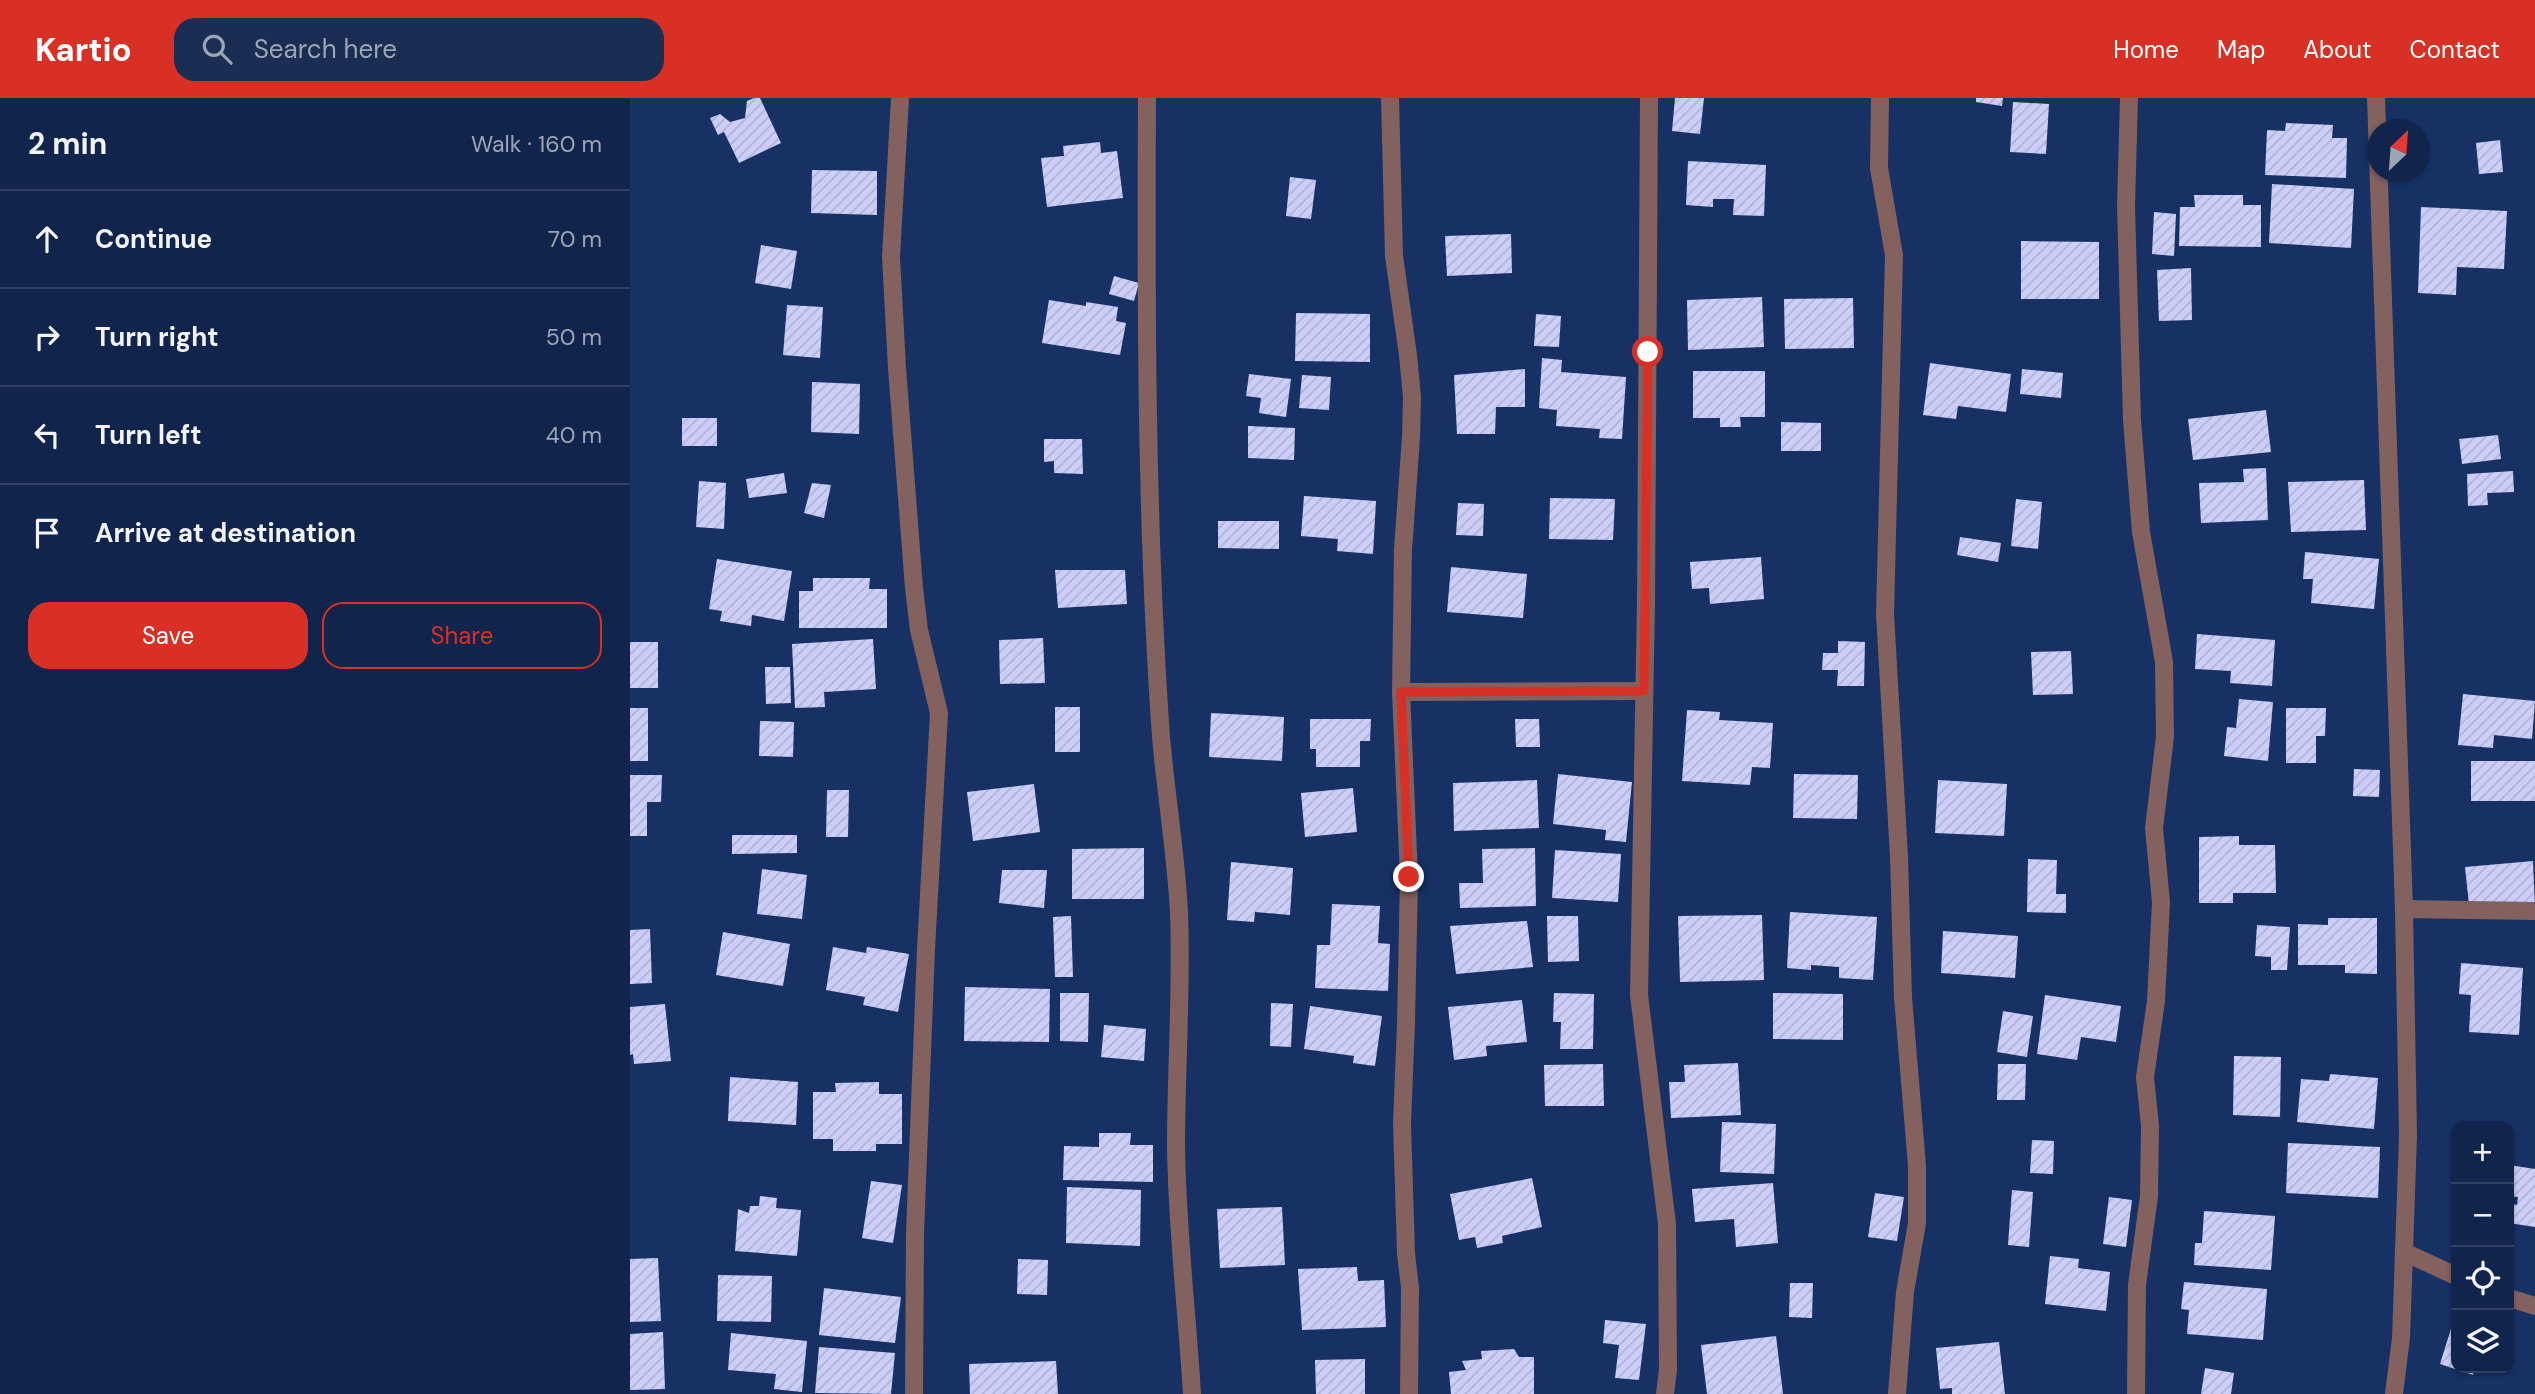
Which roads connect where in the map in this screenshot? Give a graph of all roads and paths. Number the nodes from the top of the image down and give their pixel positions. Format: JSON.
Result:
{"nodes":[{"id":1,"x":900,"y":98,"type":"edge"},
{"id":2,"x":1147,"y":98,"type":"edge"},
{"id":3,"x":1390,"y":98,"type":"edge"},
{"id":4,"x":1649,"y":98,"type":"edge"},
{"id":5,"x":1880,"y":98,"type":"edge"},
{"id":6,"x":2129,"y":98,"type":"edge"},
{"id":7,"x":2375,"y":98,"type":"edge"},
{"id":8,"x":1644,"y":691,"type":"junction"},
{"id":9,"x":1401,"y":692,"type":"junction"},
{"id":10,"x":2404,"y":909,"type":"junction"},
{"id":11,"x":2535,"y":911,"type":"edge"},
{"id":12,"x":2404,"y":1252,"type":"junction"},
{"id":13,"x":2451,"y":1274,"type":"edge"},
{"id":14,"x":2514,"y":1300,"type":"edge"},
{"id":15,"x":2535,"y":1306,"type":"edge"},
{"id":16,"x":914,"y":1394,"type":"edge"},
{"id":17,"x":1192,"y":1394,"type":"edge"},
{"id":18,"x":1409,"y":1394,"type":"edge"},
{"id":19,"x":1665,"y":1394,"type":"edge"},
{"id":20,"x":1898,"y":1394,"type":"edge"},
{"id":21,"x":2136,"y":1394,"type":"edge"},
{"id":22,"x":2394,"y":1394,"type":"edge"}],
"edges":[{"from":1,"to":16,"type":"street"},
{"from":2,"to":17,"type":"street"},
{"from":3,"to":9,"type":"street"},
{"from":4,"to":8,"type":"street"},
{"from":5,"to":20,"type":"street"},
{"from":6,"to":21,"type":"street"},
{"from":7,"to":10,"type":"street"},
{"from":8,"to":9,"type":"street"},
{"from":8,"to":19,"type":"street"},
{"from":9,"to":18,"type":"street"},
{"from":10,"to":11,"type":"street"},
{"from":10,"to":12,"type":"street"},
{"from":12,"to":13,"type":"street"},
{"from":12,"to":22,"type":"street"},
{"from":14,"to":15,"type":"street"}]}
